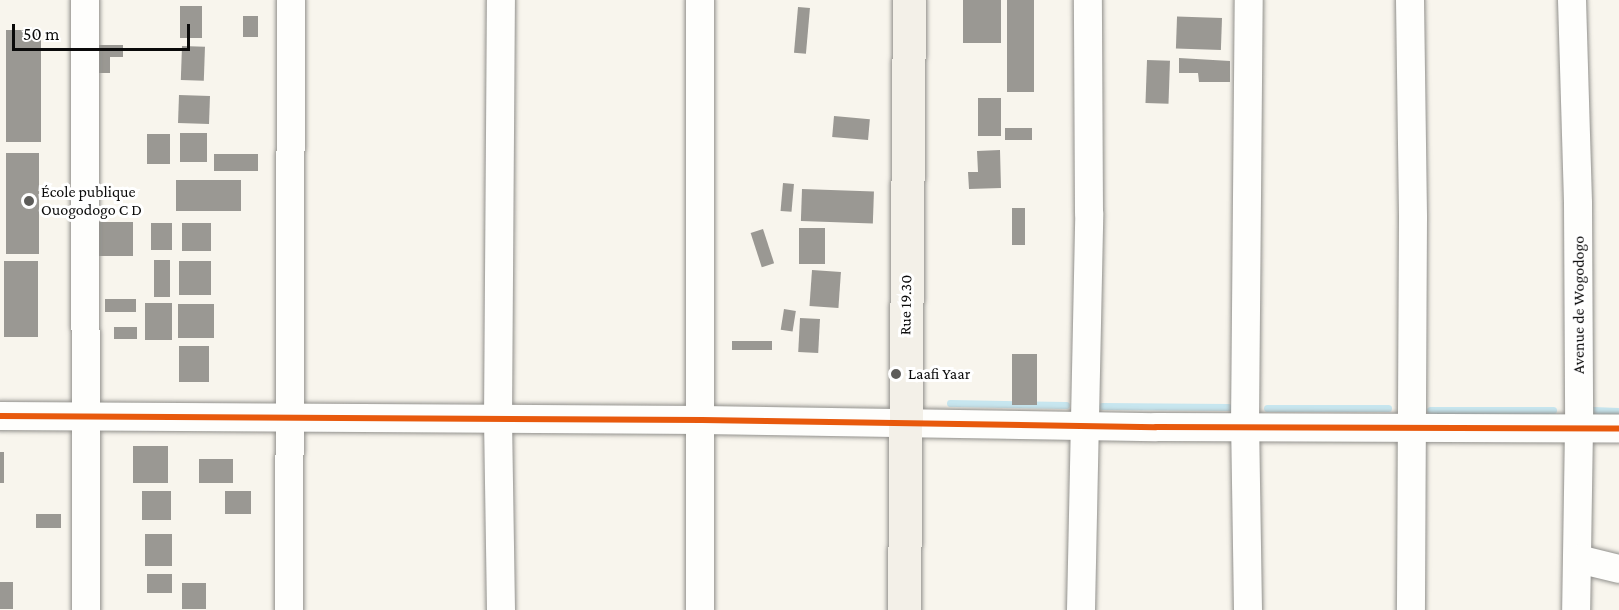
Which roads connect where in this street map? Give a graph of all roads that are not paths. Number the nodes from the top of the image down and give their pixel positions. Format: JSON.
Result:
{"nodes":[{"id":1,"x":85,"y":0,"type":"edge"},
{"id":2,"x":291,"y":0,"type":"edge"},
{"id":3,"x":501,"y":0,"type":"edge"},
{"id":4,"x":700,"y":0,"type":"edge"},
{"id":5,"x":909,"y":0,"type":"edge"},
{"id":6,"x":1088,"y":0,"type":"edge"},
{"id":7,"x":1249,"y":0,"type":"edge"},
{"id":8,"x":1410,"y":0,"type":"edge"},
{"id":9,"x":1572,"y":0,"type":"edge"},
{"id":10,"x":0,"y":416,"type":"edge"},
{"id":11,"x":86,"y":416,"type":"junction"},
{"id":12,"x":290,"y":418,"type":"junction"},
{"id":13,"x":498,"y":420,"type":"junction"},
{"id":14,"x":702,"y":420,"type":"junction"},
{"id":15,"x":905,"y":423,"type":"junction"},
{"id":16,"x":1083,"y":424,"type":"junction"},
{"id":17,"x":1245,"y":426,"type":"junction"},
{"id":18,"x":1413,"y":428,"type":"junction"},
{"id":19,"x":1579,"y":428,"type":"junction"},
{"id":20,"x":1619,"y":429,"type":"edge"},
{"id":21,"x":1578,"y":559,"type":"junction"},
{"id":22,"x":1619,"y":569,"type":"edge"},
{"id":23,"x":86,"y":610,"type":"edge"},
{"id":24,"x":289,"y":610,"type":"edge"},
{"id":25,"x":501,"y":610,"type":"edge"},
{"id":26,"x":700,"y":610,"type":"edge"},
{"id":27,"x":904,"y":610,"type":"edge"},
{"id":28,"x":1081,"y":610,"type":"edge"},
{"id":29,"x":1248,"y":610,"type":"edge"},
{"id":30,"x":1411,"y":610,"type":"edge"},
{"id":31,"x":1576,"y":610,"type":"edge"}],
"edges":[{"from":1,"to":11,"type":"street"},
{"from":2,"to":12,"type":"street"},
{"from":3,"to":13,"type":"street"},
{"from":4,"to":14,"type":"street"},
{"from":5,"to":15,"type":"street","name":"Rue 19.30"},
{"from":6,"to":16,"type":"street"},
{"from":7,"to":17,"type":"street"},
{"from":8,"to":18,"type":"street"},
{"from":9,"to":19,"type":"street","name":"Avenue de Wogodogo"},
{"from":10,"to":11,"type":"street"},
{"from":11,"to":12,"type":"street"},
{"from":11,"to":23,"type":"street"},
{"from":12,"to":13,"type":"street"},
{"from":12,"to":24,"type":"street"},
{"from":13,"to":14,"type":"street"},
{"from":13,"to":25,"type":"street"},
{"from":14,"to":15,"type":"street"},
{"from":14,"to":26,"type":"street"},
{"from":15,"to":16,"type":"street"},
{"from":15,"to":27,"type":"street","name":"Rue 19.30"},
{"from":16,"to":17,"type":"street"},
{"from":16,"to":28,"type":"street"},
{"from":17,"to":18,"type":"street"},
{"from":17,"to":29,"type":"street"},
{"from":18,"to":19,"type":"street"},
{"from":18,"to":30,"type":"street"},
{"from":19,"to":20,"type":"street"},
{"from":19,"to":21,"type":"street","name":"Avenue de Wogodogo"},
{"from":21,"to":22,"type":"street"},
{"from":21,"to":31,"type":"street","name":"Avenue de Wogodogo"}]}
